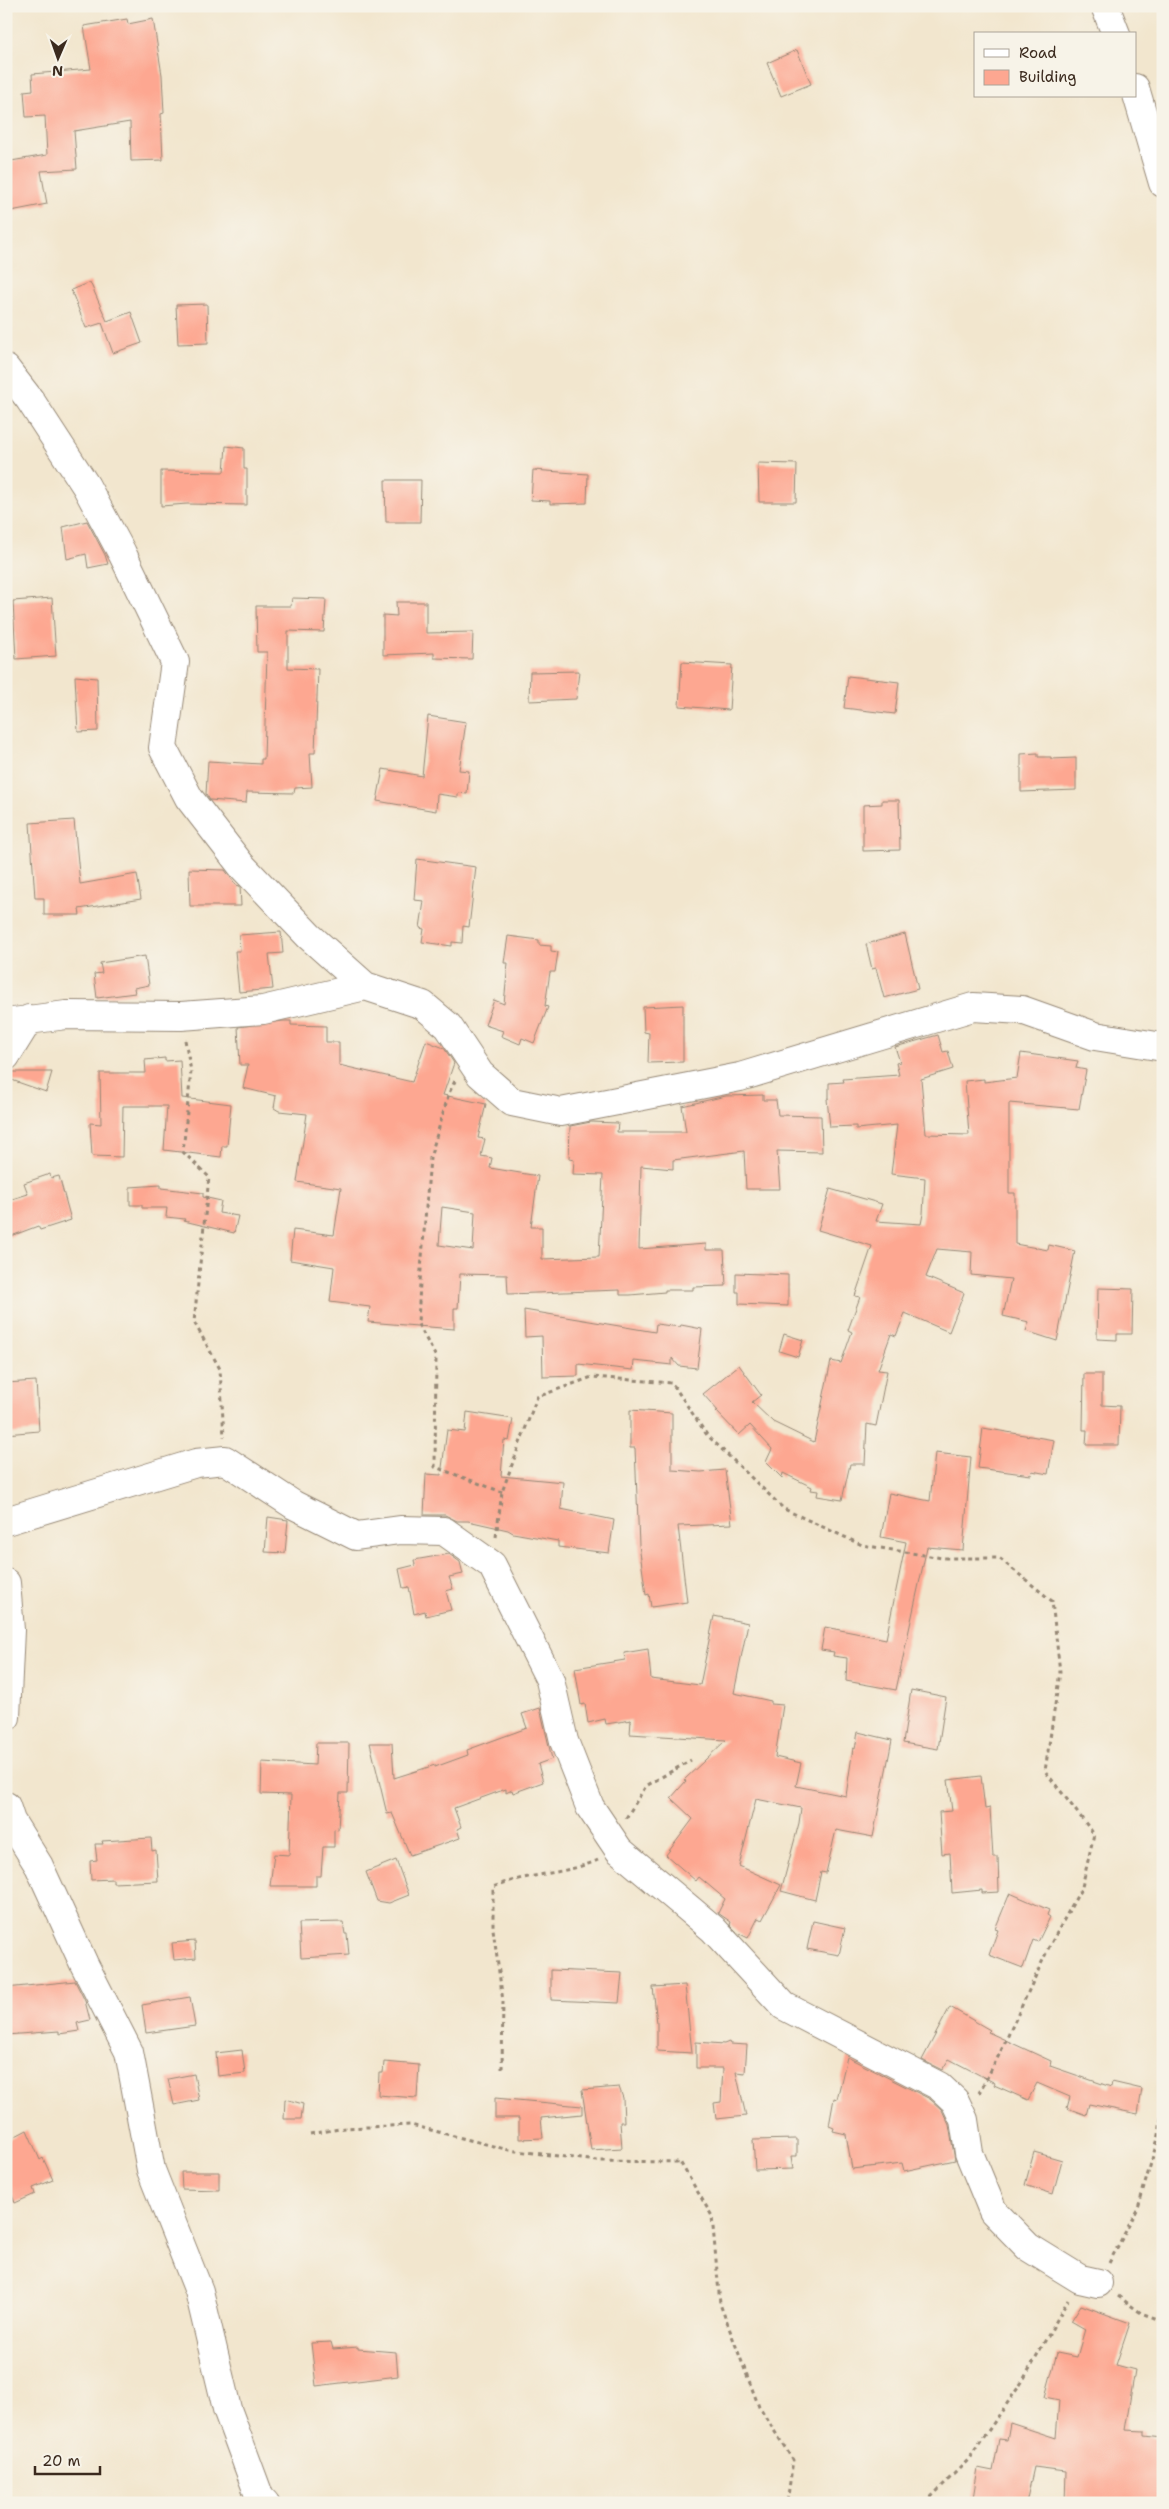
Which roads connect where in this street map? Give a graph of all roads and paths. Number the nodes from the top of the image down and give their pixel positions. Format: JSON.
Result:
{"nodes":[{"id":1,"x":1105,"y":6,"type":"edge"},
{"id":2,"x":1115,"y":32,"type":"edge"},
{"id":3,"x":1136,"y":91,"type":"edge"},
{"id":4,"x":1163,"y":183,"type":"edge"},
{"id":5,"x":6,"y":369,"type":"edge"},
{"id":6,"x":365,"y":986,"type":"junction"},
{"id":7,"x":181,"y":1016,"type":"junction"},
{"id":8,"x":18,"y":1021,"type":"edge"},
{"id":9,"x":1163,"y":1047,"type":"edge"},
{"id":10,"x":466,"y":1053,"type":"junction"},
{"id":11,"x":6,"y":1056,"type":"edge"},
{"id":12,"x":225,"y":1460,"type":"junction"},
{"id":13,"x":502,"y":1492,"type":"junction"},
{"id":14,"x":6,"y":1521,"type":"edge"},
{"id":15,"x":492,"y":1565,"type":"junction"},
{"id":16,"x":6,"y":1583,"type":"edge"},
{"id":17,"x":6,"y":1717,"type":"edge"},
{"id":18,"x":691,"y":1760,"type":"dead end"},
{"id":19,"x":6,"y":1806,"type":"edge"},
{"id":20,"x":619,"y":1850,"type":"junction"},
{"id":21,"x":502,"y":2069,"type":"dead end"},
{"id":22,"x":1163,"y":2103,"type":"edge"},
{"id":23,"x":964,"y":2120,"type":"junction"},
{"id":24,"x":310,"y":2134,"type":"dead end"},
{"id":25,"x":1089,"y":2281,"type":"junction"},
{"id":26,"x":1163,"y":2321,"type":"edge"},
{"id":27,"x":265,"y":2503,"type":"edge"},
{"id":28,"x":787,"y":2503,"type":"edge"},
{"id":29,"x":925,"y":2503,"type":"edge"}],
"edges":[{"from":1,"to":2,"type":"street"},
{"from":3,"to":4,"type":"street"},
{"from":5,"to":6,"type":"street"},
{"from":6,"to":7,"type":"street"},
{"from":6,"to":10,"type":"street"},
{"from":7,"to":8,"type":"street"},
{"from":7,"to":12,"type":"path"},
{"from":8,"to":11,"type":"street"},
{"from":9,"to":10,"type":"street"},
{"from":10,"to":13,"type":"path"},
{"from":12,"to":14,"type":"street"},
{"from":12,"to":15,"type":"street"},
{"from":13,"to":15,"type":"path"},
{"from":13,"to":23,"type":"path"},
{"from":15,"to":20,"type":"street"},
{"from":16,"to":17,"type":"street"},
{"from":18,"to":20,"type":"path"},
{"from":19,"to":27,"type":"street"},
{"from":20,"to":21,"type":"path"},
{"from":20,"to":23,"type":"street"},
{"from":22,"to":25,"type":"path"},
{"from":23,"to":25,"type":"street"},
{"from":24,"to":28,"type":"path"},
{"from":25,"to":26,"type":"path"},
{"from":25,"to":29,"type":"path"}]}
